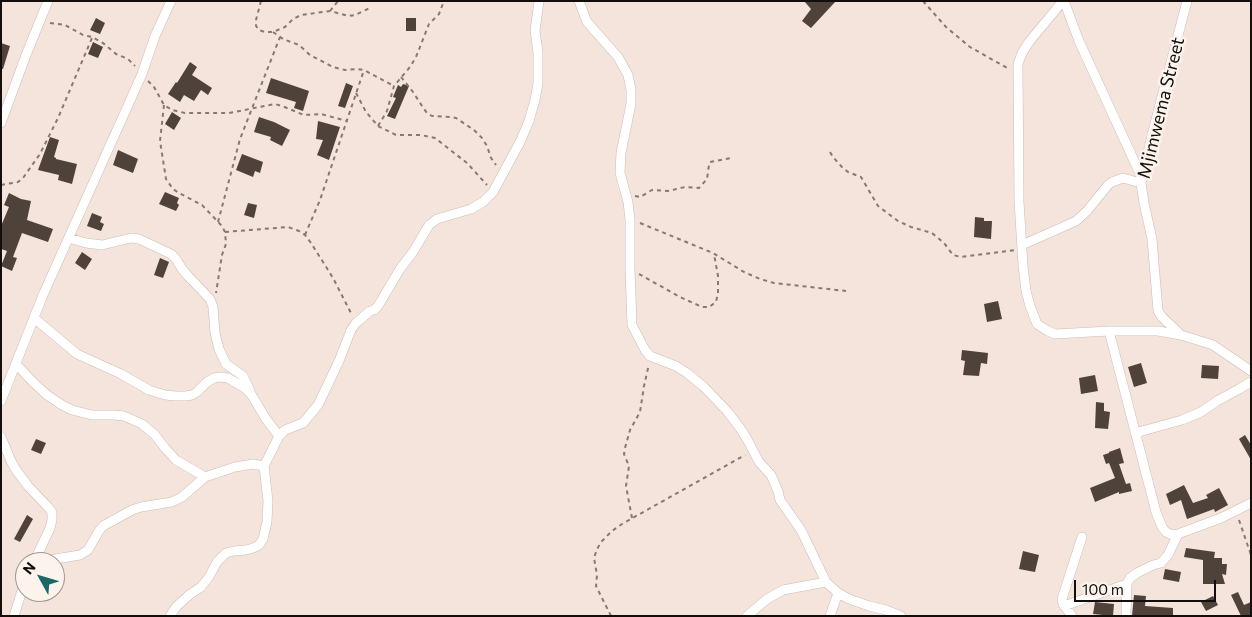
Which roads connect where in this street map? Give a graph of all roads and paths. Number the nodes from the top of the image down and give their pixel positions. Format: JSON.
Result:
{"nodes":[{"id":1,"x":48,"y":1,"type":"edge"},
{"id":2,"x":170,"y":1,"type":"edge"},
{"id":3,"x":261,"y":1,"type":"edge"},
{"id":4,"x":338,"y":1,"type":"edge"},
{"id":5,"x":444,"y":1,"type":"edge"},
{"id":6,"x":539,"y":1,"type":"edge"},
{"id":7,"x":579,"y":1,"type":"edge"},
{"id":8,"x":922,"y":1,"type":"edge"},
{"id":9,"x":1063,"y":1,"type":"edge"},
{"id":10,"x":1187,"y":1,"type":"edge"},
{"id":11,"x":370,"y":8,"type":"dead end"},
{"id":12,"x":330,"y":11,"type":"junction"},
{"id":13,"x":39,"y":22,"type":"junction"},
{"id":14,"x":273,"y":32,"type":"junction"},
{"id":15,"x":92,"y":37,"type":"junction"},
{"id":16,"x":280,"y":37,"type":"junction"},
{"id":17,"x":364,"y":70,"type":"junction"},
{"id":18,"x":142,"y":74,"type":"junction"},
{"id":19,"x":1018,"y":74,"type":"junction"},
{"id":20,"x":401,"y":77,"type":"junction"},
{"id":21,"x":394,"y":86,"type":"junction"},
{"id":22,"x":356,"y":93,"type":"junction"},
{"id":23,"x":164,"y":105,"type":"junction"},
{"id":24,"x":252,"y":109,"type":"junction"},
{"id":25,"x":346,"y":121,"type":"junction"},
{"id":26,"x":1,"y":123,"type":"edge"},
{"id":27,"x":378,"y":126,"type":"junction"},
{"id":28,"x":830,"y":152,"type":"dead end"},
{"id":29,"x":731,"y":158,"type":"dead end"},
{"id":30,"x":502,"y":173,"type":"junction"},
{"id":31,"x":1142,"y":180,"type":"junction"},
{"id":32,"x":1,"y":185,"type":"edge"},
{"id":33,"x":493,"y":192,"type":"junction"},
{"id":34,"x":625,"y":193,"type":"junction"},
{"id":35,"x":630,"y":220,"type":"junction"},
{"id":36,"x":218,"y":222,"type":"junction"},
{"id":37,"x":225,"y":232,"type":"junction"},
{"id":38,"x":305,"y":236,"type":"junction"},
{"id":39,"x":69,"y":238,"type":"junction"},
{"id":40,"x":1022,"y":248,"type":"junction"},
{"id":41,"x":714,"y":253,"type":"junction"},
{"id":42,"x":630,"y":269,"type":"junction"},
{"id":43,"x":846,"y":291,"type":"dead end"},
{"id":44,"x":213,"y":307,"type":"junction"},
{"id":45,"x":34,"y":318,"type":"junction"},
{"id":46,"x":356,"y":324,"type":"junction"},
{"id":47,"x":1109,"y":331,"type":"junction"},
{"id":48,"x":1181,"y":335,"type":"junction"},
{"id":49,"x":650,"y":356,"type":"junction"},
{"id":50,"x":16,"y":364,"type":"junction"},
{"id":51,"x":1251,"y":371,"type":"edge"},
{"id":52,"x":1251,"y":382,"type":"edge"},
{"id":53,"x":251,"y":394,"type":"junction"},
{"id":54,"x":1,"y":401,"type":"edge"},
{"id":55,"x":1135,"y":433,"type":"junction"},
{"id":56,"x":279,"y":436,"type":"junction"},
{"id":57,"x":1,"y":437,"type":"edge"},
{"id":58,"x":753,"y":451,"type":"junction"},
{"id":59,"x":264,"y":466,"type":"junction"},
{"id":60,"x":205,"y":477,"type":"junction"},
{"id":61,"x":1251,"y":503,"type":"edge"},
{"id":62,"x":1236,"y":511,"type":"junction"},
{"id":63,"x":632,"y":518,"type":"junction"},
{"id":64,"x":1178,"y":534,"type":"junction"},
{"id":65,"x":1082,"y":537,"type":"dead end"},
{"id":66,"x":40,"y":552,"type":"edge"},
{"id":67,"x":1251,"y":555,"type":"edge"},
{"id":68,"x":65,"y":557,"type":"edge"},
{"id":69,"x":826,"y":582,"type":"junction"},
{"id":70,"x":1127,"y":584,"type":"junction"},
{"id":71,"x":838,"y":593,"type":"junction"},
{"id":72,"x":18,"y":602,"type":"edge"},
{"id":73,"x":1064,"y":606,"type":"junction"},
{"id":74,"x":14,"y":616,"type":"edge"},
{"id":75,"x":170,"y":616,"type":"edge"},
{"id":76,"x":610,"y":616,"type":"edge"},
{"id":77,"x":747,"y":616,"type":"edge"},
{"id":78,"x":830,"y":616,"type":"edge"},
{"id":79,"x":901,"y":616,"type":"edge"},
{"id":80,"x":1072,"y":616,"type":"edge"},
{"id":81,"x":1126,"y":616,"type":"edge"}],
"edges":[{"from":1,"to":13,"type":"street"},
{"from":2,"to":18,"type":"street"},
{"from":3,"to":14,"type":"path"},
{"from":4,"to":12,"type":"path"},
{"from":5,"to":20,"type":"path"},
{"from":6,"to":30,"type":"street"},
{"from":7,"to":34,"type":"street"},
{"from":8,"to":19,"type":"path"},
{"from":9,"to":19,"type":"street"},
{"from":9,"to":31,"type":"street"},
{"from":10,"to":31,"type":"street","name":"Mjimwema Street"},
{"from":11,"to":12,"type":"path"},
{"from":12,"to":14,"type":"path"},
{"from":13,"to":15,"type":"path"},
{"from":13,"to":26,"type":"street"},
{"from":14,"to":16,"type":"path"},
{"from":15,"to":18,"type":"path"},
{"from":15,"to":32,"type":"path"},
{"from":16,"to":17,"type":"path"},
{"from":16,"to":24,"type":"path"},
{"from":17,"to":21,"type":"path"},
{"from":17,"to":22,"type":"path"},
{"from":18,"to":23,"type":"path"},
{"from":18,"to":39,"type":"street"},
{"from":19,"to":40,"type":"street"},
{"from":20,"to":21,"type":"path"},
{"from":20,"to":30,"type":"path"},
{"from":21,"to":27,"type":"path"},
{"from":22,"to":25,"type":"path"},
{"from":22,"to":27,"type":"path"},
{"from":23,"to":24,"type":"path"},
{"from":23,"to":36,"type":"path"},
{"from":24,"to":25,"type":"path"},
{"from":24,"to":36,"type":"path"},
{"from":25,"to":38,"type":"path"},
{"from":27,"to":33,"type":"path"},
{"from":28,"to":40,"type":"path"},
{"from":29,"to":34,"type":"path"},
{"from":30,"to":33,"type":"street"},
{"from":31,"to":40,"type":"street"},
{"from":31,"to":48,"type":"street","name":"Mjimwema Street"},
{"from":33,"to":46,"type":"street"},
{"from":34,"to":35,"type":"street"},
{"from":35,"to":41,"type":"path"},
{"from":35,"to":42,"type":"street"},
{"from":36,"to":37,"type":"path"},
{"from":37,"to":38,"type":"path"},
{"from":37,"to":44,"type":"path"},
{"from":38,"to":46,"type":"path"},
{"from":39,"to":44,"type":"street"},
{"from":39,"to":45,"type":"street"},
{"from":40,"to":47,"type":"street"},
{"from":41,"to":42,"type":"path"},
{"from":41,"to":43,"type":"path"},
{"from":42,"to":49,"type":"street"},
{"from":44,"to":53,"type":"street"},
{"from":45,"to":50,"type":"street"},
{"from":45,"to":53,"type":"street"},
{"from":46,"to":56,"type":"street"},
{"from":47,"to":48,"type":"street"},
{"from":47,"to":55,"type":"street"},
{"from":48,"to":51,"type":"street","name":"Mjimwema Street"},
{"from":49,"to":58,"type":"street"},
{"from":49,"to":63,"type":"path"},
{"from":50,"to":54,"type":"street"},
{"from":50,"to":60,"type":"street"},
{"from":52,"to":55,"type":"street"},
{"from":53,"to":56,"type":"street"},
{"from":55,"to":64,"type":"street"},
{"from":56,"to":59,"type":"street"},
{"from":57,"to":66,"type":"street"},
{"from":58,"to":63,"type":"path"},
{"from":58,"to":69,"type":"street"},
{"from":59,"to":60,"type":"street"},
{"from":59,"to":75,"type":"street"},
{"from":60,"to":68,"type":"street"},
{"from":61,"to":62,"type":"street"},
{"from":62,"to":64,"type":"street"},
{"from":62,"to":67,"type":"path"},
{"from":63,"to":76,"type":"path"},
{"from":64,"to":70,"type":"street"},
{"from":65,"to":73,"type":"street"},
{"from":69,"to":71,"type":"street"},
{"from":69,"to":77,"type":"street"},
{"from":70,"to":73,"type":"street"},
{"from":70,"to":81,"type":"street"},
{"from":71,"to":78,"type":"street"},
{"from":71,"to":79,"type":"street"},
{"from":72,"to":74,"type":"street"},
{"from":73,"to":80,"type":"street"}]}
